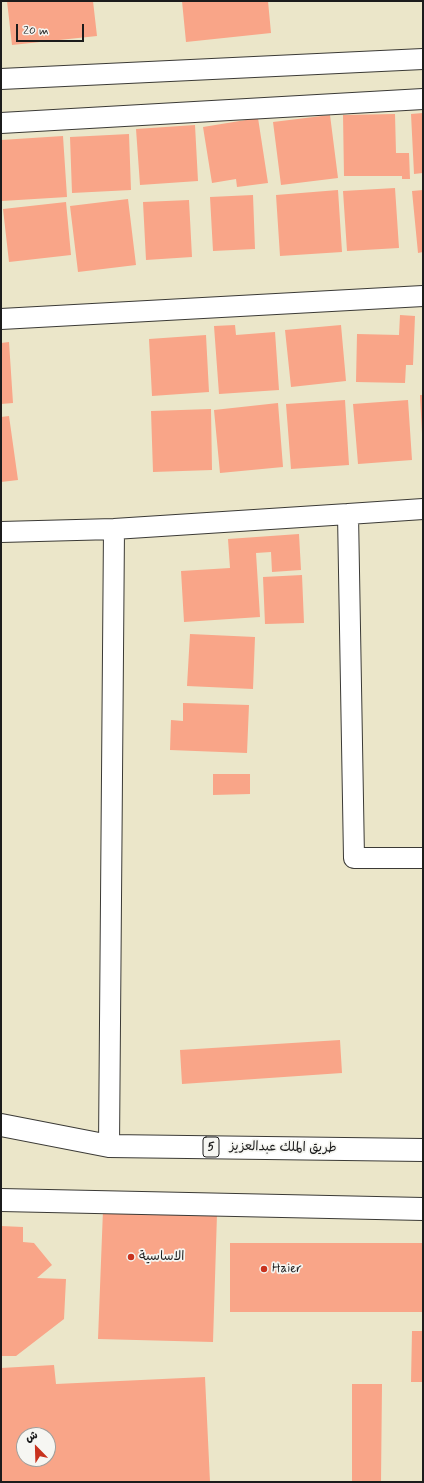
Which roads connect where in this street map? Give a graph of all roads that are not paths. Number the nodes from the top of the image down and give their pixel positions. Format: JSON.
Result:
{"nodes":[{"id":1,"x":423,"y":59,"type":"edge"},
{"id":2,"x":1,"y":79,"type":"edge"},
{"id":3,"x":423,"y":99,"type":"edge"},
{"id":4,"x":1,"y":123,"type":"edge"},
{"id":5,"x":423,"y":296,"type":"edge"},
{"id":6,"x":1,"y":320,"type":"edge"},
{"id":7,"x":423,"y":509,"type":"edge"},
{"id":8,"x":348,"y":514,"type":"junction"},
{"id":9,"x":114,"y":529,"type":"junction"},
{"id":10,"x":1,"y":532,"type":"edge"},
{"id":11,"x":423,"y":858,"type":"edge"},
{"id":12,"x":1,"y":1125,"type":"edge"},
{"id":13,"x":109,"y":1146,"type":"junction"},
{"id":14,"x":423,"y":1150,"type":"edge"},
{"id":15,"x":1,"y":1200,"type":"edge"},
{"id":16,"x":423,"y":1209,"type":"edge"}],
"edges":[{"from":1,"to":2,"type":"street"},
{"from":3,"to":4,"type":"street"},
{"from":5,"to":6,"type":"street"},
{"from":7,"to":8,"type":"street"},
{"from":8,"to":9,"type":"street"},
{"from":8,"to":11,"type":"street"},
{"from":9,"to":10,"type":"street"},
{"from":9,"to":13,"type":"street"},
{"from":12,"to":13,"type":"highway","name":"طريق الملك عبدالعزيز","number":"5"},
{"from":13,"to":14,"type":"highway","name":"طريق الملك عبدالعزيز","number":"5"},
{"from":15,"to":16,"type":"highway"}]}
